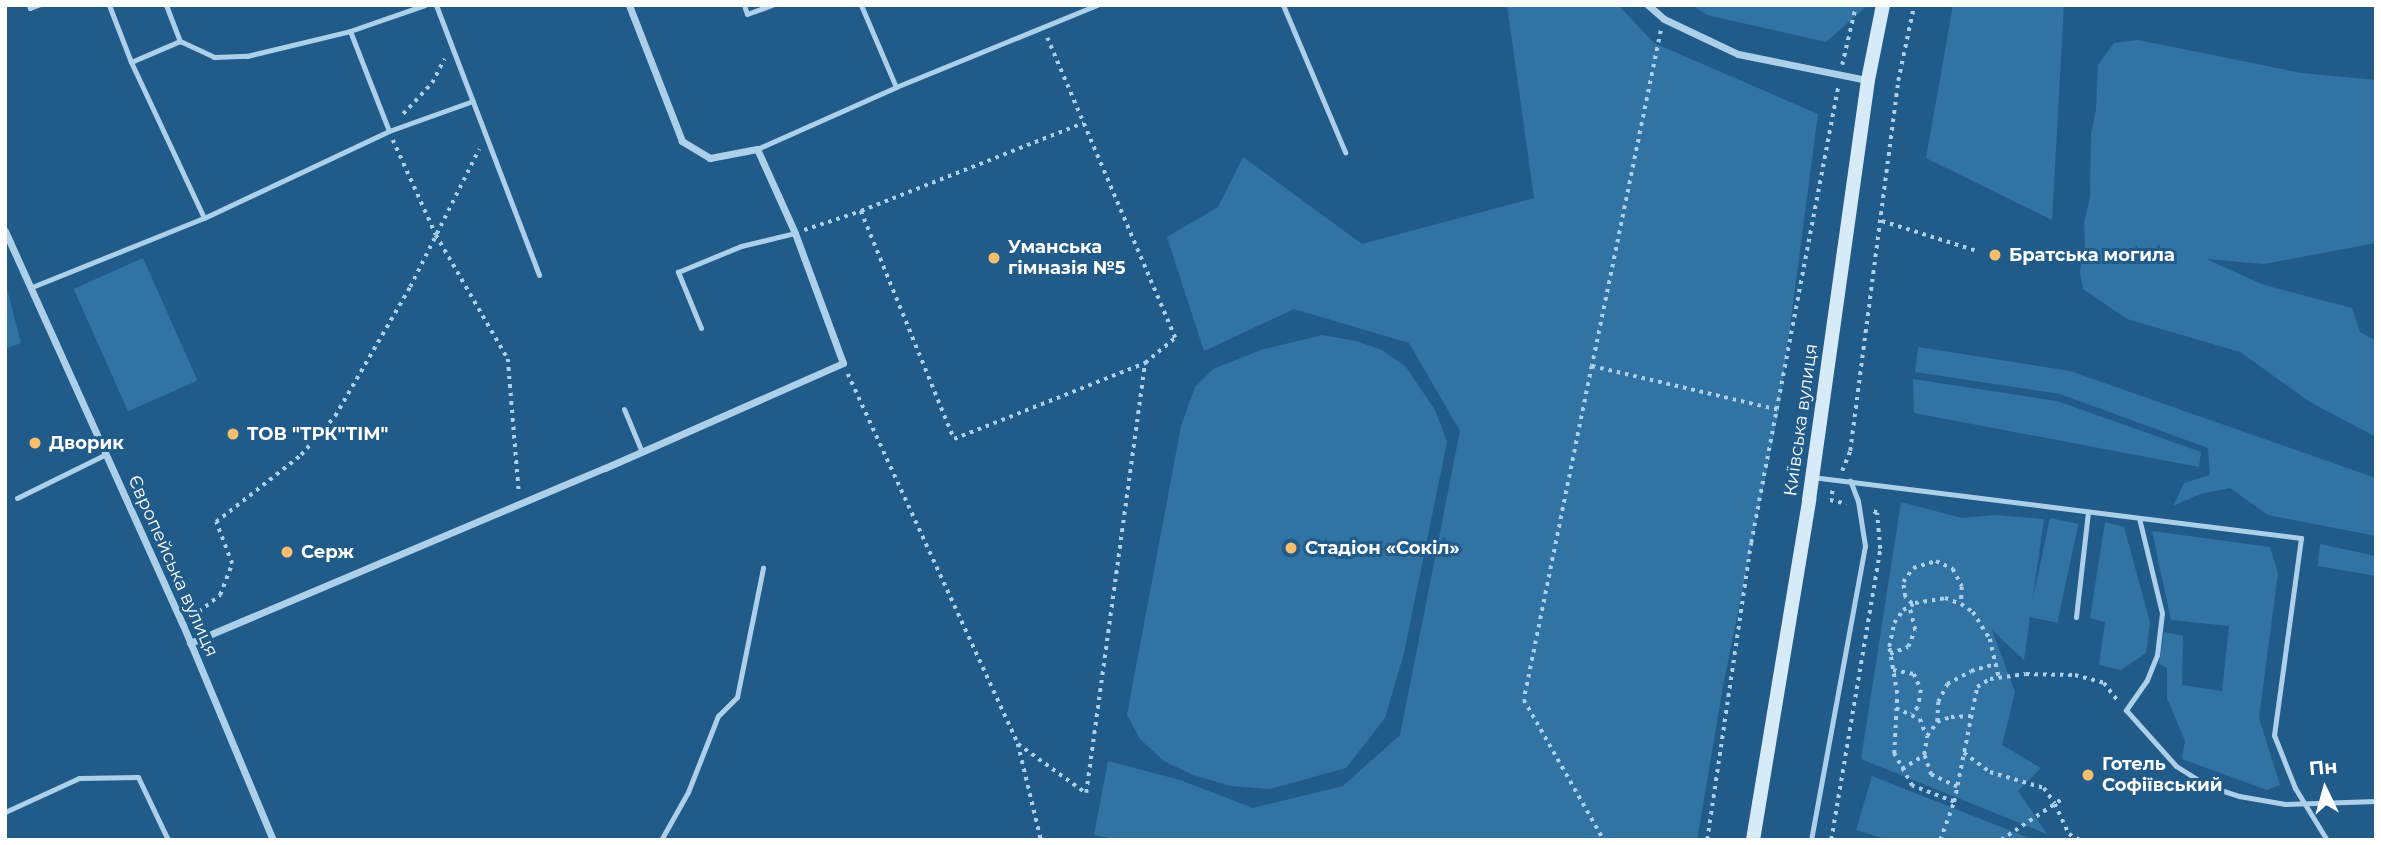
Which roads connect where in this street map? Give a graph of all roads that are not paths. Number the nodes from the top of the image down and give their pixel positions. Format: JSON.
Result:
{"nodes":[{"id":1,"x":29,"y":5,"type":"edge"},
{"id":2,"x":37,"y":5,"type":"edge"},
{"id":3,"x":109,"y":5,"type":"edge"},
{"id":4,"x":166,"y":5,"type":"edge"},
{"id":5,"x":425,"y":5,"type":"edge"},
{"id":6,"x":436,"y":5,"type":"edge"},
{"id":7,"x":629,"y":5,"type":"edge"},
{"id":8,"x":744,"y":5,"type":"edge"},
{"id":9,"x":772,"y":5,"type":"edge"},
{"id":10,"x":861,"y":5,"type":"edge"},
{"id":11,"x":1097,"y":5,"type":"edge"},
{"id":12,"x":1283,"y":5,"type":"edge"},
{"id":13,"x":1648,"y":5,"type":"edge"},
{"id":14,"x":1883,"y":5,"type":"edge"},
{"id":15,"x":349,"y":31,"type":"junction"},
{"id":16,"x":180,"y":41,"type":"junction"},
{"id":17,"x":131,"y":61,"type":"junction"},
{"id":18,"x":1868,"y":80,"type":"junction"},
{"id":19,"x":896,"y":87,"type":"junction"},
{"id":20,"x":472,"y":101,"type":"junction"},
{"id":21,"x":389,"y":131,"type":"junction"},
{"id":22,"x":757,"y":149,"type":"junction"},
{"id":23,"x":1345,"y":152,"type":"dead end"},
{"id":24,"x":204,"y":218,"type":"junction"},
{"id":25,"x":5,"y":231,"type":"edge"},
{"id":26,"x":795,"y":233,"type":"junction"},
{"id":27,"x":539,"y":275,"type":"dead end"},
{"id":28,"x":32,"y":287,"type":"junction"},
{"id":29,"x":701,"y":328,"type":"dead end"},
{"id":30,"x":624,"y":409,"type":"dead end"},
{"id":31,"x":642,"y":453,"type":"junction"},
{"id":32,"x":106,"y":454,"type":"junction"},
{"id":33,"x":1812,"y":477,"type":"junction"},
{"id":34,"x":1850,"y":480,"type":"junction"},
{"id":35,"x":17,"y":498,"type":"dead end"},
{"id":36,"x":2088,"y":512,"type":"junction"},
{"id":37,"x":2139,"y":518,"type":"junction"},
{"id":38,"x":763,"y":568,"type":"dead end"},
{"id":39,"x":2076,"y":617,"type":"dead end"},
{"id":40,"x":190,"y":643,"type":"junction"},
{"id":41,"x":2376,"y":801,"type":"edge"},
{"id":42,"x":2308,"y":805,"type":"junction"},
{"id":43,"x":5,"y":812,"type":"edge"},
{"id":44,"x":168,"y":840,"type":"edge"},
{"id":45,"x":273,"y":840,"type":"edge"},
{"id":46,"x":661,"y":840,"type":"edge"},
{"id":47,"x":1753,"y":840,"type":"edge"},
{"id":48,"x":1811,"y":840,"type":"edge"},
{"id":49,"x":2327,"y":840,"type":"edge"}],
"edges":[{"from":1,"to":2,"type":"lane"},
{"from":3,"to":17,"type":"lane"},
{"from":4,"to":16,"type":"lane"},
{"from":5,"to":15,"type":"lane"},
{"from":6,"to":20,"type":"lane"},
{"from":7,"to":22,"type":"street"},
{"from":8,"to":9,"type":"lane"},
{"from":10,"to":19,"type":"lane"},
{"from":11,"to":19,"type":"lane"},
{"from":12,"to":23,"type":"lane"},
{"from":13,"to":18,"type":"street"},
{"from":14,"to":18,"type":"main road","name":"Київська вулиця"},
{"from":15,"to":16,"type":"lane"},
{"from":15,"to":21,"type":"lane"},
{"from":16,"to":17,"type":"lane"},
{"from":17,"to":24,"type":"lane"},
{"from":18,"to":33,"type":"main road","name":"Київська вулиця"},
{"from":19,"to":22,"type":"lane"},
{"from":20,"to":21,"type":"lane"},
{"from":20,"to":27,"type":"lane"},
{"from":21,"to":24,"type":"lane"},
{"from":22,"to":26,"type":"street"},
{"from":24,"to":28,"type":"lane"},
{"from":25,"to":28,"type":"street","name":"Європейська вулиця"},
{"from":26,"to":29,"type":"lane"},
{"from":26,"to":31,"type":"street"},
{"from":28,"to":32,"type":"street","name":"Європейська вулиця"},
{"from":30,"to":31,"type":"lane"},
{"from":31,"to":40,"type":"street"},
{"from":32,"to":35,"type":"lane"},
{"from":32,"to":40,"type":"street","name":"Європейська вулиця"},
{"from":33,"to":34,"type":"lane"},
{"from":33,"to":47,"type":"main road","name":"Київська вулиця"},
{"from":34,"to":36,"type":"lane"},
{"from":34,"to":48,"type":"lane"},
{"from":36,"to":37,"type":"lane"},
{"from":36,"to":39,"type":"lane"},
{"from":37,"to":42,"type":"lane"},
{"from":37,"to":42,"type":"lane"},
{"from":38,"to":46,"type":"lane"},
{"from":40,"to":45,"type":"street","name":"Європейська вулиця"},
{"from":41,"to":42,"type":"lane"},
{"from":42,"to":49,"type":"lane"},
{"from":43,"to":44,"type":"lane"}]}
